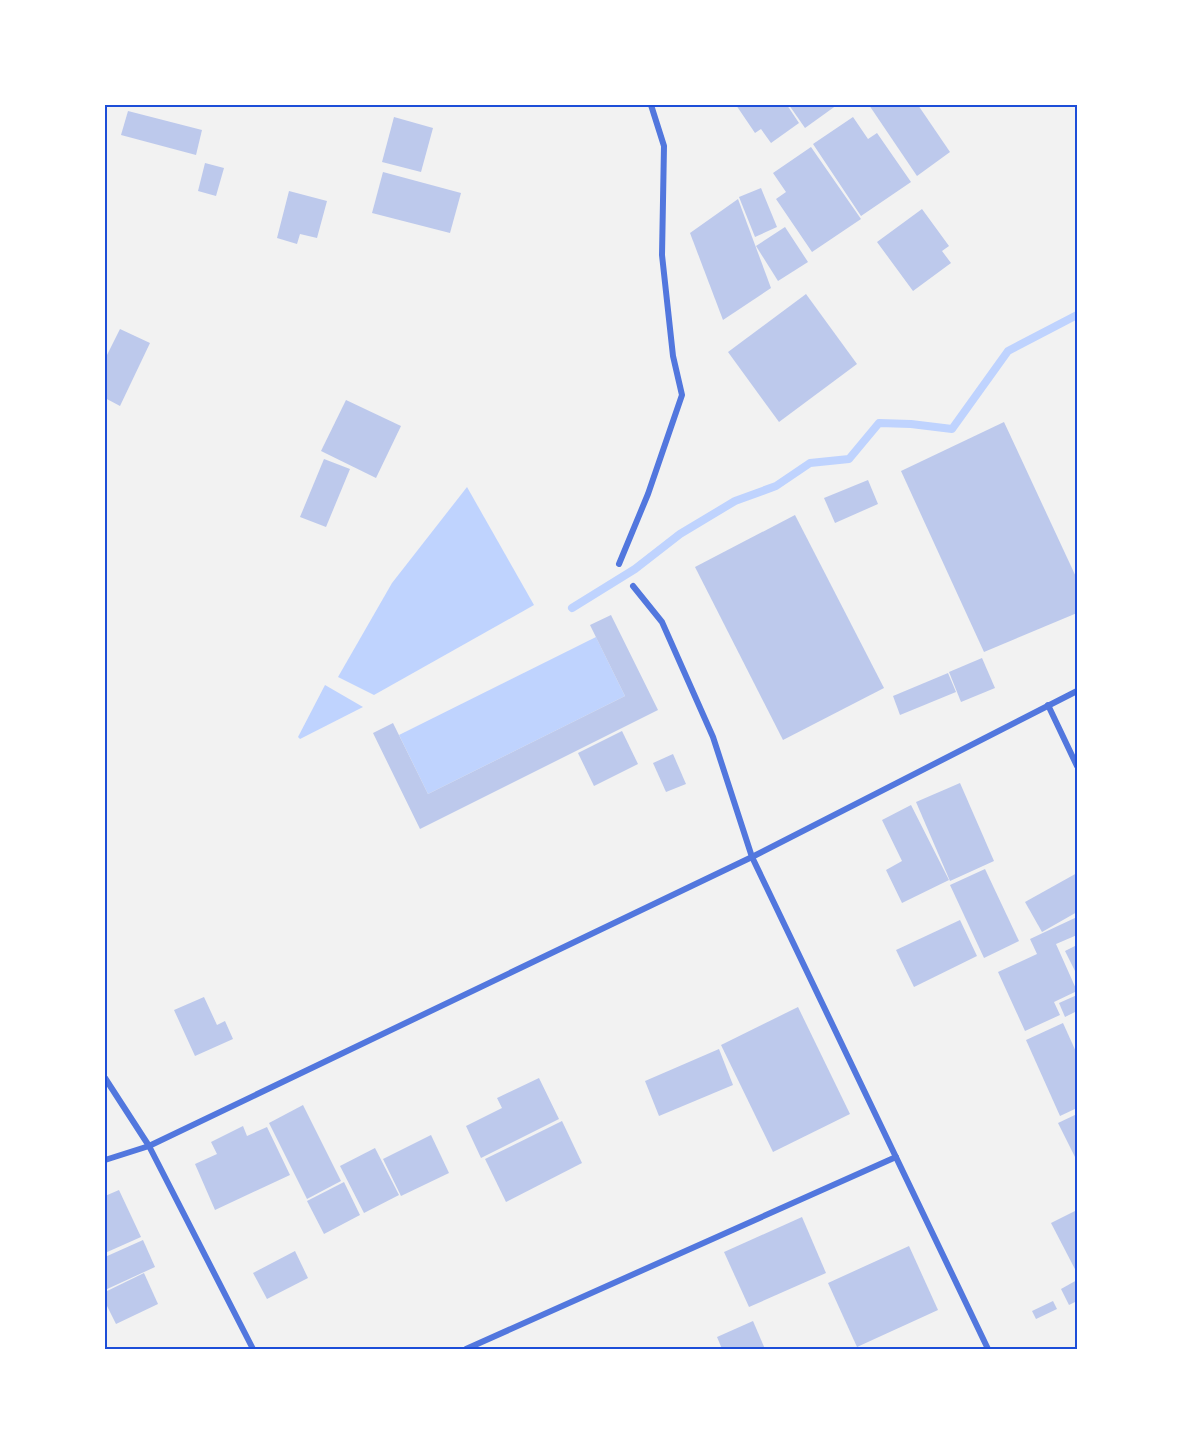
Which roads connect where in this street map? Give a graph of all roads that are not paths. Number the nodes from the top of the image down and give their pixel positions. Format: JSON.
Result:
{"nodes":[{"id":1,"x":651,"y":105,"type":"edge"},
{"id":2,"x":619,"y":564,"type":"dead end"},
{"id":3,"x":633,"y":586,"type":"dead end"},
{"id":4,"x":1077,"y":691,"type":"edge"},
{"id":5,"x":1048,"y":705,"type":"junction"},
{"id":6,"x":1077,"y":766,"type":"edge"},
{"id":7,"x":752,"y":857,"type":"junction"},
{"id":8,"x":105,"y":1078,"type":"edge"},
{"id":9,"x":149,"y":1146,"type":"junction"},
{"id":10,"x":896,"y":1157,"type":"junction"},
{"id":11,"x":105,"y":1160,"type":"edge"},
{"id":12,"x":253,"y":1349,"type":"edge"},
{"id":13,"x":466,"y":1349,"type":"edge"},
{"id":14,"x":988,"y":1349,"type":"edge"}],
"edges":[{"from":1,"to":2,"type":"street"},
{"from":3,"to":7,"type":"street"},
{"from":4,"to":5,"type":"street"},
{"from":5,"to":6,"type":"street"},
{"from":5,"to":7,"type":"street"},
{"from":7,"to":9,"type":"street"},
{"from":7,"to":10,"type":"street"},
{"from":8,"to":9,"type":"street"},
{"from":9,"to":11,"type":"street"},
{"from":9,"to":12,"type":"street"},
{"from":10,"to":13,"type":"street"},
{"from":10,"to":14,"type":"street"}]}
